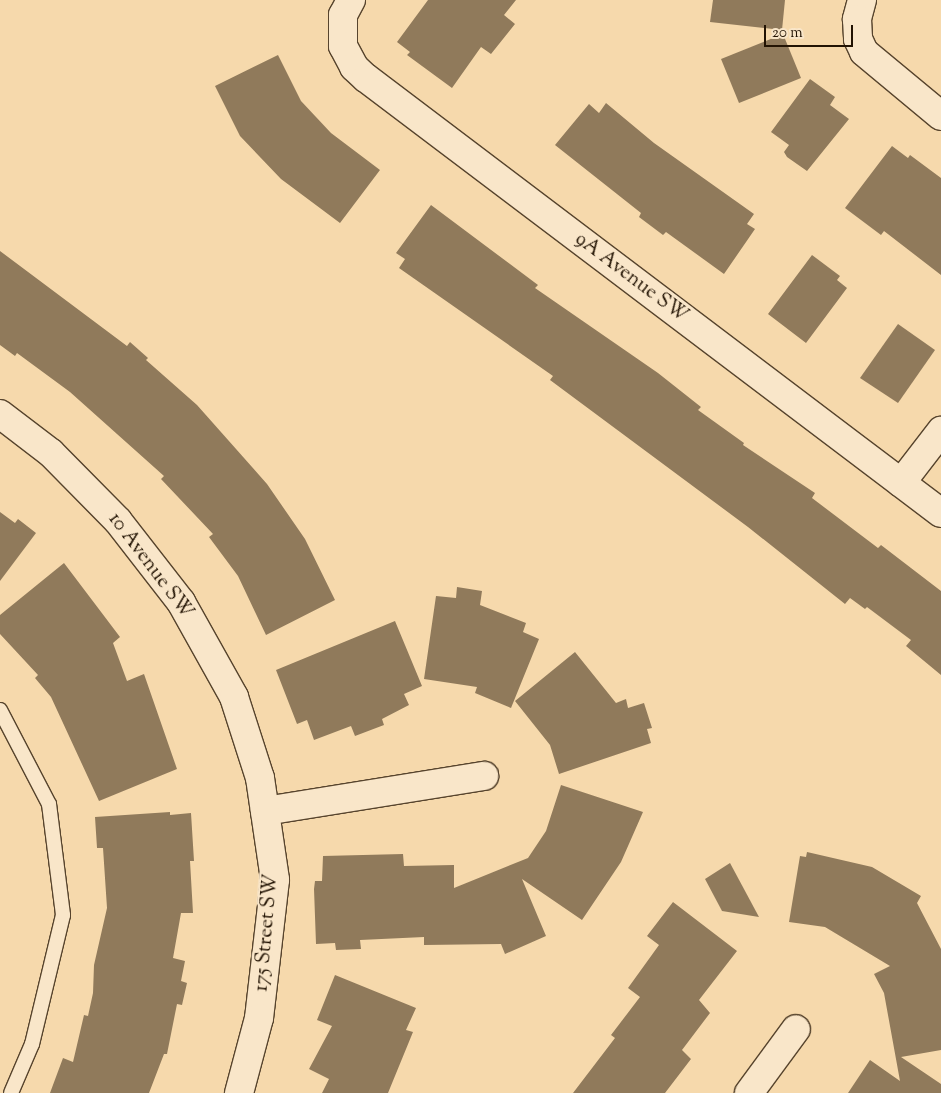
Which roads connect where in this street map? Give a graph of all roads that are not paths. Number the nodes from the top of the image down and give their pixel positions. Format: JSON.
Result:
{"nodes":[{"id":1,"x":351,"y":0,"type":"edge"},
{"id":2,"x":859,"y":9,"type":"edge"},
{"id":3,"x":941,"y":116,"type":"edge"},
{"id":4,"x":0,"y":414,"type":"edge"},
{"id":5,"x":941,"y":431,"type":"edge"},
{"id":6,"x":901,"y":483,"type":"junction"},
{"id":7,"x":941,"y":513,"type":"edge"},
{"id":8,"x":0,"y":710,"type":"edge"},
{"id":9,"x":484,"y":776,"type":"dead end"},
{"id":10,"x":265,"y":811,"type":"junction"},
{"id":11,"x":796,"y":1029,"type":"dead end"},
{"id":12,"x":11,"y":1093,"type":"edge"},
{"id":13,"x":239,"y":1093,"type":"edge"},
{"id":14,"x":748,"y":1093,"type":"edge"}],
"edges":[{"from":1,"to":6,"type":"street","name":"9A Avenue SW"},
{"from":2,"to":3,"type":"street"},
{"from":4,"to":10,"type":"street","name":"10 Avenue SW"},
{"from":5,"to":6,"type":"street"},
{"from":6,"to":7,"type":"street","name":"9A Avenue SW"},
{"from":8,"to":12,"type":"lane"},
{"from":9,"to":10,"type":"street"},
{"from":10,"to":13,"type":"street","name":"175 Street SW"},
{"from":11,"to":14,"type":"street"}]}
